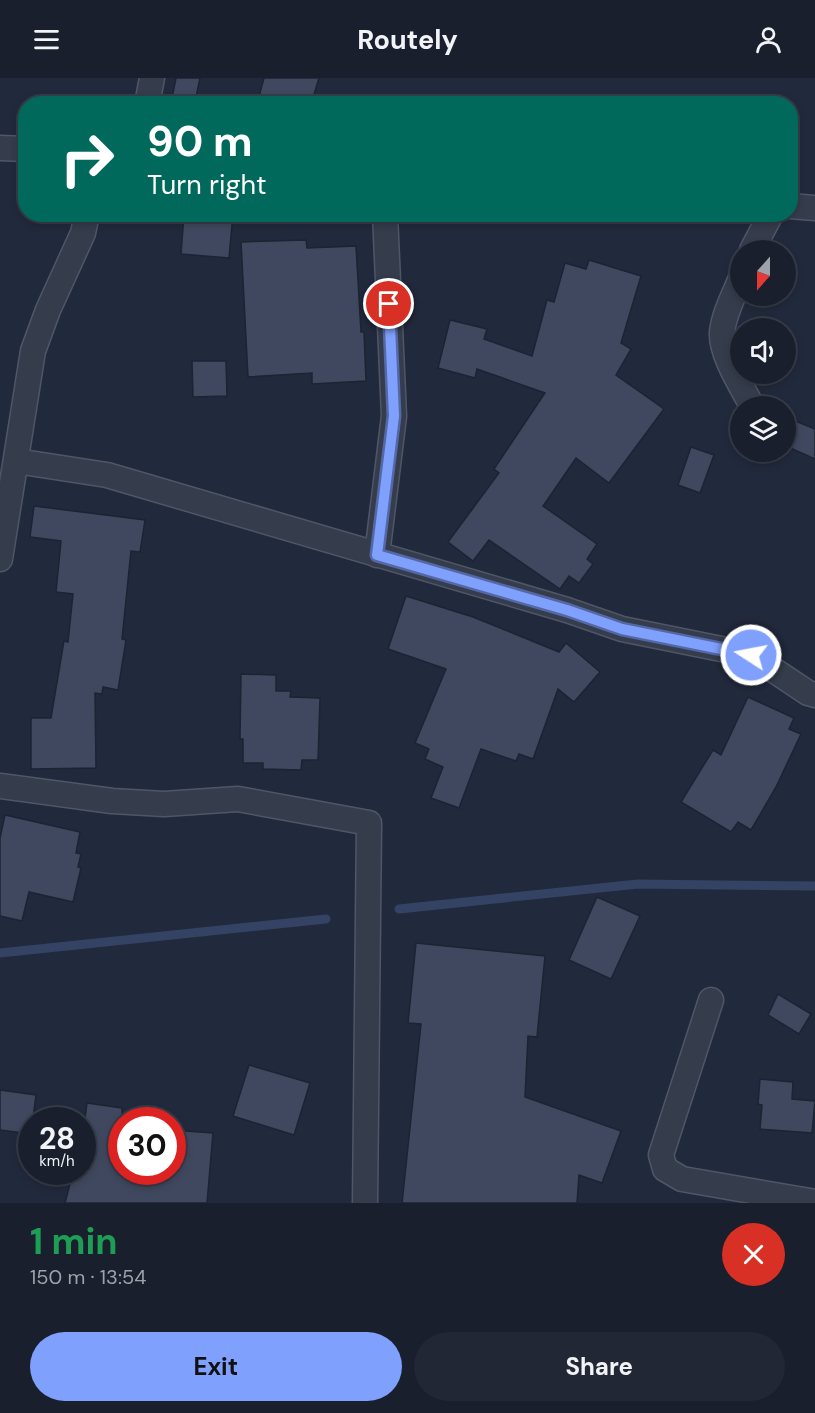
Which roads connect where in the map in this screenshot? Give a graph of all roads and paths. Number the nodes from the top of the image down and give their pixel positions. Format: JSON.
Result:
{"nodes":[{"id":1,"x":152,"y":78,"type":"edge"},
{"id":2,"x":149,"y":96,"type":"edge"},
{"id":3,"x":0,"y":148,"type":"edge"},
{"id":4,"x":18,"y":149,"type":"edge"},
{"id":5,"x":798,"y":207,"type":"edge"},
{"id":6,"x":815,"y":208,"type":"edge"},
{"id":7,"x":85,"y":222,"type":"edge"},
{"id":8,"x":385,"y":222,"type":"edge"},
{"id":9,"x":767,"y":222,"type":"edge"},
{"id":10,"x":757,"y":240,"type":"edge"},
{"id":11,"x":730,"y":305,"type":"edge"},
{"id":12,"x":747,"y":396,"type":"edge"},
{"id":13,"x":16,"y":461,"type":"junction"},
{"id":14,"x":377,"y":555,"type":"junction"},
{"id":15,"x":0,"y":559,"type":"edge"},
{"id":16,"x":815,"y":695,"type":"edge"},
{"id":17,"x":0,"y":786,"type":"edge"},
{"id":18,"x":711,"y":1000,"type":"dead end"},
{"id":19,"x":815,"y":1202,"type":"edge"},
{"id":20,"x":365,"y":1203,"type":"edge"}],
"edges":[{"from":1,"to":2,"type":"street"},
{"from":3,"to":4,"type":"street"},
{"from":5,"to":6,"type":"street"},
{"from":7,"to":13,"type":"street"},
{"from":8,"to":14,"type":"street"},
{"from":9,"to":10,"type":"street"},
{"from":11,"to":12,"type":"street"},
{"from":13,"to":14,"type":"street"},
{"from":13,"to":15,"type":"street"},
{"from":14,"to":16,"type":"street"},
{"from":17,"to":20,"type":"street"},
{"from":18,"to":19,"type":"street"}]}
